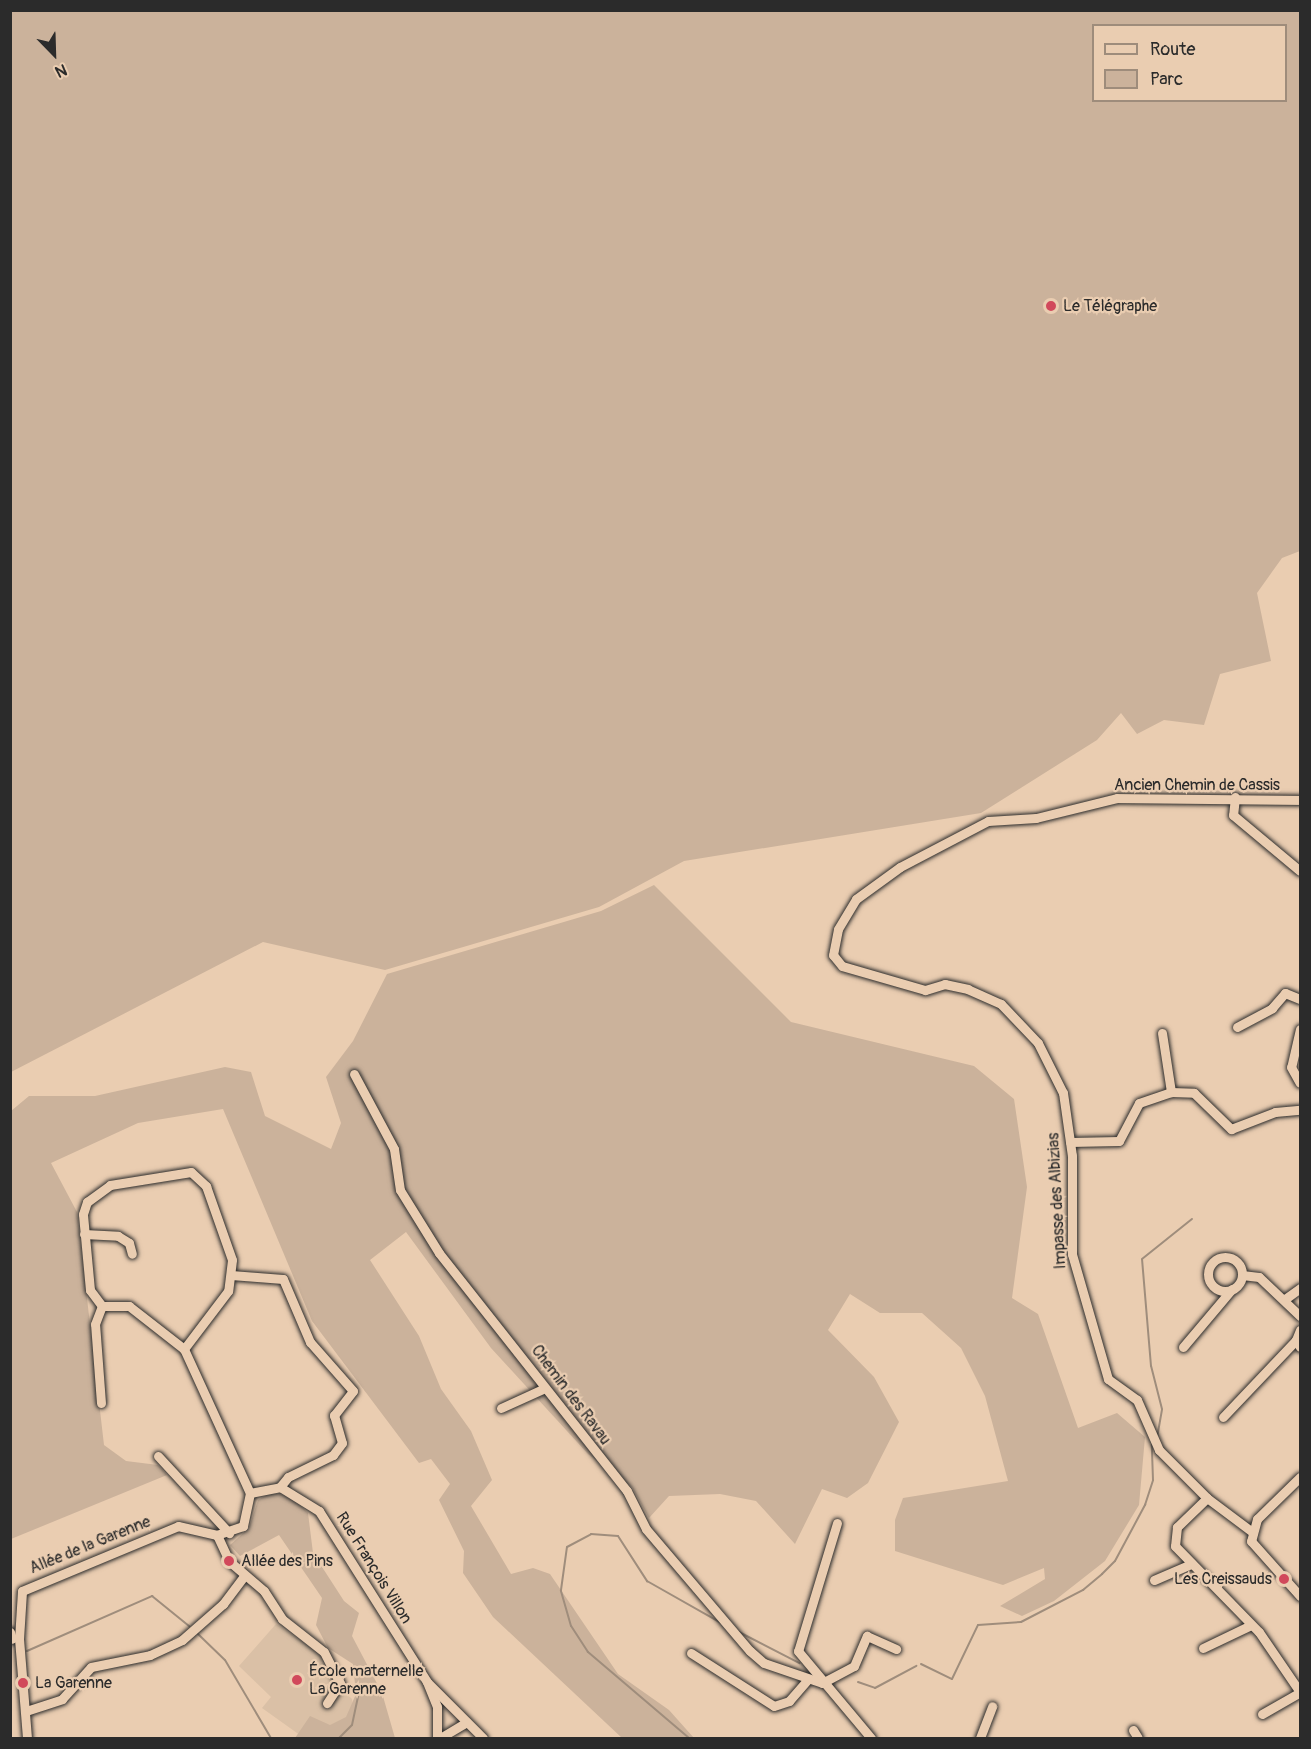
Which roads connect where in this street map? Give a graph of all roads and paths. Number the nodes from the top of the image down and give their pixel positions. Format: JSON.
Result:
{"nodes":[{"id":1,"x":1235,"y":797,"type":"junction"},
{"id":2,"x":1300,"y":800,"type":"edge"},
{"id":3,"x":988,"y":821,"type":"joint"},
{"id":4,"x":1300,"y":871,"type":"edge"},
{"id":5,"x":1300,"y":999,"type":"edge"},
{"id":6,"x":1237,"y":1027,"type":"dead end"},
{"id":7,"x":1300,"y":1029,"type":"edge"},
{"id":8,"x":1162,"y":1033,"type":"dead end"},
{"id":9,"x":354,"y":1074,"type":"dead end"},
{"id":10,"x":1300,"y":1083,"type":"edge"},
{"id":11,"x":1171,"y":1092,"type":"junction"},
{"id":12,"x":1300,"y":1110,"type":"edge"},
{"id":13,"x":1070,"y":1142,"type":"junction"},
{"id":14,"x":84,"y":1234,"type":"junction"},
{"id":15,"x":132,"y":1254,"type":"dead end"},
{"id":16,"x":231,"y":1275,"type":"junction"},
{"id":17,"x":1242,"y":1275,"type":"junction"},
{"id":18,"x":1300,"y":1288,"type":"edge"},
{"id":19,"x":1232,"y":1289,"type":"junction"},
{"id":20,"x":1285,"y":1299,"type":"junction"},
{"id":21,"x":102,"y":1306,"type":"junction"},
{"id":22,"x":1300,"y":1316,"type":"edge"},
{"id":23,"x":1300,"y":1330,"type":"edge"},
{"id":24,"x":1298,"y":1343,"type":"edge"},
{"id":25,"x":1183,"y":1347,"type":"dead end"},
{"id":26,"x":184,"y":1349,"type":"junction"},
{"id":27,"x":545,"y":1388,"type":"junction"},
{"id":28,"x":101,"y":1403,"type":"dead end"},
{"id":29,"x":501,"y":1408,"type":"dead end"},
{"id":30,"x":1224,"y":1417,"type":"dead end"},
{"id":31,"x":158,"y":1456,"type":"dead end"},
{"id":32,"x":1300,"y":1477,"type":"edge"},
{"id":33,"x":280,"y":1487,"type":"junction"},
{"id":34,"x":250,"y":1493,"type":"junction"},
{"id":35,"x":1207,"y":1498,"type":"junction"},
{"id":36,"x":837,"y":1523,"type":"dead end"},
{"id":37,"x":1251,"y":1531,"type":"junction"},
{"id":38,"x":229,"y":1533,"type":"junction"},
{"id":39,"x":217,"y":1535,"type":"junction"},
{"id":40,"x":1191,"y":1564,"type":"junction"},
{"id":41,"x":244,"y":1576,"type":"junction"},
{"id":42,"x":1154,"y":1580,"type":"dead end"},
{"id":43,"x":1300,"y":1596,"type":"edge"},
{"id":44,"x":1251,"y":1624,"type":"junction"},
{"id":45,"x":13,"y":1637,"type":"edge"},
{"id":46,"x":1203,"y":1648,"type":"dead end"},
{"id":47,"x":896,"y":1649,"type":"dead end"},
{"id":48,"x":691,"y":1653,"type":"dead end"},
{"id":49,"x":808,"y":1679,"type":"junction"},
{"id":50,"x":427,"y":1682,"type":"junction"},
{"id":51,"x":822,"y":1683,"type":"junction"},
{"id":52,"x":1299,"y":1693,"type":"edge"},
{"id":53,"x":327,"y":1703,"type":"dead end"},
{"id":54,"x":992,"y":1706,"type":"dead end"},
{"id":55,"x":26,"y":1711,"type":"junction"},
{"id":56,"x":1262,"y":1714,"type":"dead end"},
{"id":57,"x":467,"y":1722,"type":"junction"},
{"id":58,"x":27,"y":1738,"type":"edge"},
{"id":59,"x":439,"y":1738,"type":"edge"},
{"id":60,"x":483,"y":1738,"type":"edge"},
{"id":61,"x":871,"y":1738,"type":"edge"},
{"id":62,"x":980,"y":1738,"type":"edge"}],
"edges":[{"from":1,"to":2,"type":"street","name":"Ancien Chemin de Cassis"},
{"from":1,"to":3,"type":"street","name":"Ancien Chemin de Cassis"},
{"from":1,"to":4,"type":"street"},
{"from":3,"to":13,"type":"street","name":"Impasse des Albizias"},
{"from":5,"to":6,"type":"street"},
{"from":7,"to":10,"type":"street"},
{"from":8,"to":11,"type":"street"},
{"from":9,"to":27,"type":"street","name":"Chemin des Ravau"},
{"from":11,"to":12,"type":"street"},
{"from":11,"to":13,"type":"street"},
{"from":13,"to":35,"type":"street","name":"Impasse des Albizias"},
{"from":14,"to":15,"type":"street"},
{"from":14,"to":16,"type":"street"},
{"from":14,"to":21,"type":"street"},
{"from":16,"to":26,"type":"street"},
{"from":16,"to":33,"type":"street"},
{"from":17,"to":19,"type":"street"},
{"from":17,"to":19,"type":"street"},
{"from":17,"to":20,"type":"street"},
{"from":18,"to":20,"type":"street"},
{"from":19,"to":25,"type":"street"},
{"from":20,"to":22,"type":"street"},
{"from":21,"to":26,"type":"street"},
{"from":21,"to":28,"type":"street"},
{"from":23,"to":24,"type":"street"},
{"from":24,"to":30,"type":"street"},
{"from":26,"to":34,"type":"street"},
{"from":27,"to":29,"type":"street"},
{"from":27,"to":49,"type":"street","name":"Chemin des Ravau"},
{"from":31,"to":38,"type":"street"},
{"from":32,"to":37,"type":"street"},
{"from":33,"to":34,"type":"street"},
{"from":33,"to":50,"type":"street","name":"Rue François Villon"},
{"from":34,"to":38,"type":"street"},
{"from":35,"to":37,"type":"street"},
{"from":35,"to":40,"type":"street"},
{"from":36,"to":51,"type":"street"},
{"from":37,"to":43,"type":"street"},
{"from":38,"to":39,"type":"street"},
{"from":39,"to":41,"type":"street"},
{"from":39,"to":45,"type":"street","name":"Allée de la Garenne"},
{"from":40,"to":42,"type":"street"},
{"from":40,"to":44,"type":"street"},
{"from":41,"to":53,"type":"street"},
{"from":41,"to":55,"type":"street"},
{"from":44,"to":46,"type":"street"},
{"from":44,"to":52,"type":"street"},
{"from":45,"to":55,"type":"street","name":"Allée de la Garenne"},
{"from":47,"to":51,"type":"street"},
{"from":48,"to":49,"type":"street"},
{"from":49,"to":51,"type":"street","name":"Chemin des Ravau"},
{"from":50,"to":57,"type":"street","name":"Rue François Villon"},
{"from":50,"to":59,"type":"street","name":"Rue François Villon"},
{"from":51,"to":61,"type":"street"},
{"from":52,"to":56,"type":"street"},
{"from":54,"to":62,"type":"street"},
{"from":55,"to":58,"type":"street"},
{"from":57,"to":59,"type":"street"},
{"from":57,"to":60,"type":"street","name":"Rue François Villon"}]}
